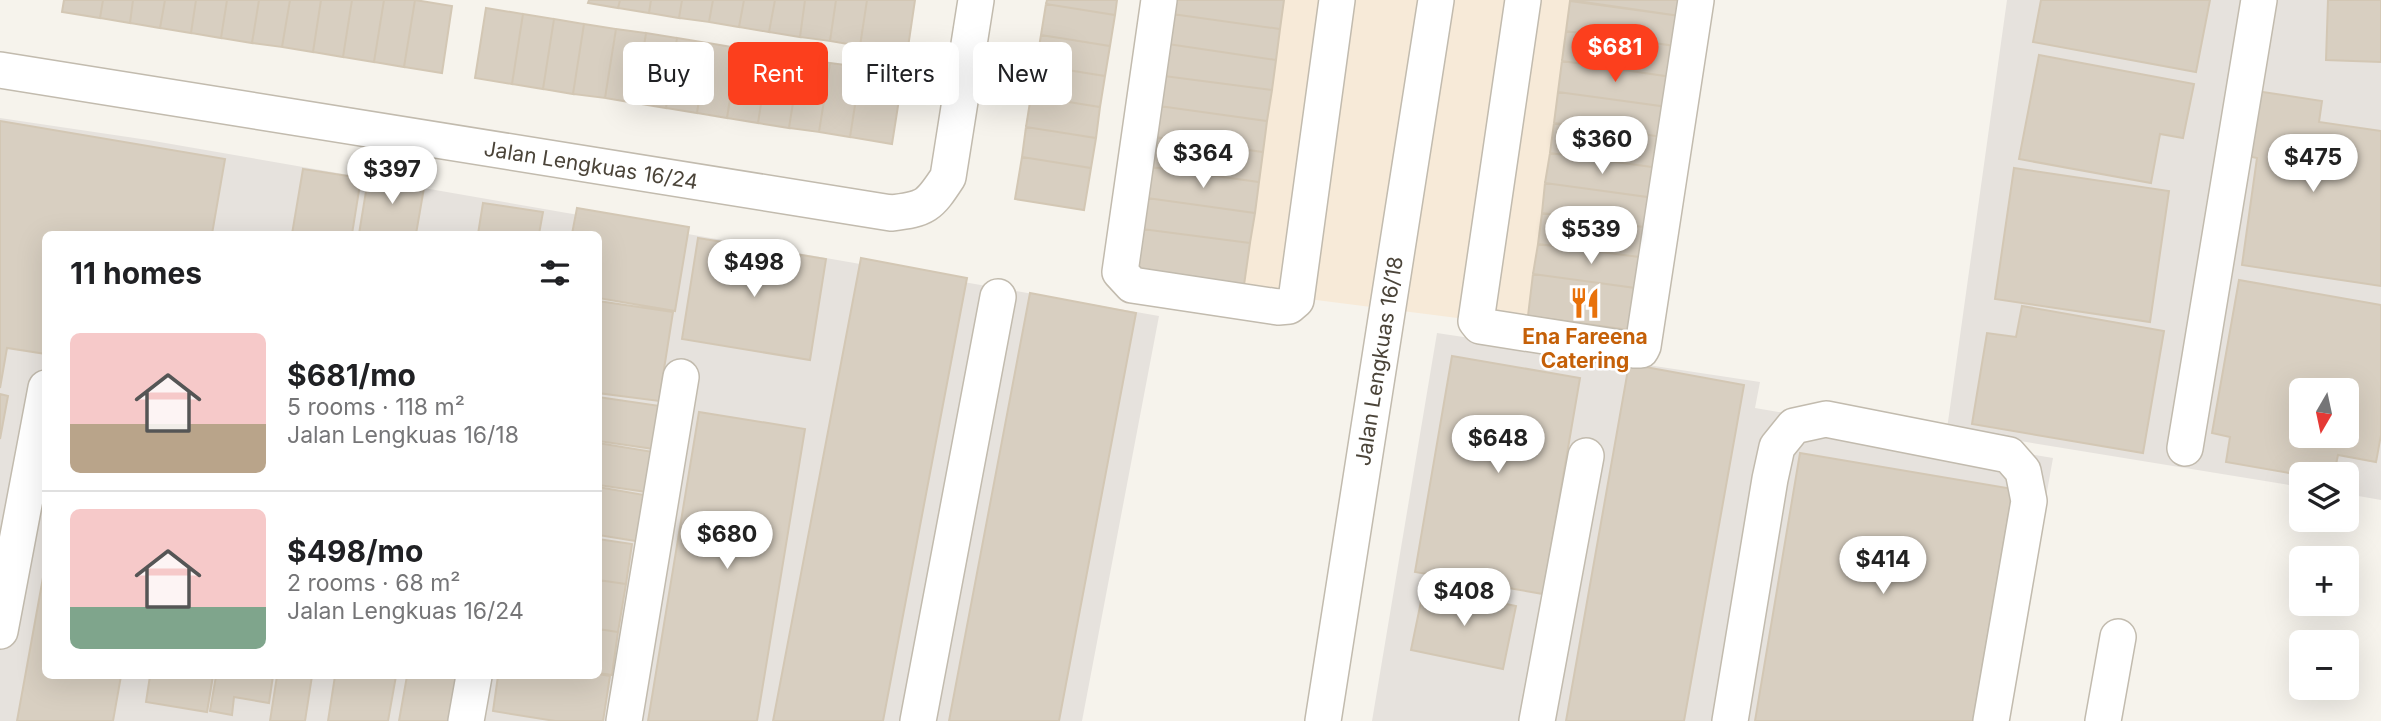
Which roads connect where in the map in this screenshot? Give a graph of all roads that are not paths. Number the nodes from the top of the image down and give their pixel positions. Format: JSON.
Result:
{"nodes":[{"id":1,"x":976,"y":0,"type":"edge"},
{"id":2,"x":1159,"y":0,"type":"edge"},
{"id":3,"x":1337,"y":0,"type":"edge"},
{"id":4,"x":1436,"y":0,"type":"edge"},
{"id":5,"x":1523,"y":0,"type":"edge"},
{"id":6,"x":1696,"y":0,"type":"edge"},
{"id":7,"x":2259,"y":0,"type":"edge"},
{"id":8,"x":0,"y":70,"type":"edge"},
{"id":9,"x":998,"y":297,"type":"dead end"},
{"id":10,"x":681,"y":377,"type":"dead end"},
{"id":11,"x":42,"y":409,"type":"edge"},
{"id":12,"x":2185,"y":448,"type":"dead end"},
{"id":13,"x":1586,"y":456,"type":"dead end"},
{"id":14,"x":0,"y":631,"type":"edge"},
{"id":15,"x":2118,"y":637,"type":"dead end"},
{"id":16,"x":473,"y":679,"type":"edge"},
{"id":17,"x":466,"y":721,"type":"edge"},
{"id":18,"x":624,"y":721,"type":"edge"},
{"id":19,"x":918,"y":721,"type":"edge"},
{"id":20,"x":1323,"y":721,"type":"edge"},
{"id":21,"x":1537,"y":721,"type":"edge"},
{"id":22,"x":1730,"y":721,"type":"edge"},
{"id":23,"x":1991,"y":721,"type":"edge"},
{"id":24,"x":2103,"y":721,"type":"edge"}],
"edges":[{"from":1,"to":8,"type":"street","name":"Jalan Lengkuas 16/24"},
{"from":2,"to":3,"type":"street"},
{"from":4,"to":20,"type":"street","name":"Jalan Lengkuas 16/18"},
{"from":5,"to":6,"type":"street"},
{"from":7,"to":12,"type":"street"},
{"from":9,"to":19,"type":"street"},
{"from":10,"to":18,"type":"street"},
{"from":11,"to":14,"type":"street"},
{"from":13,"to":21,"type":"street"},
{"from":15,"to":24,"type":"street"},
{"from":16,"to":17,"type":"street"},
{"from":22,"to":23,"type":"street"}]}
